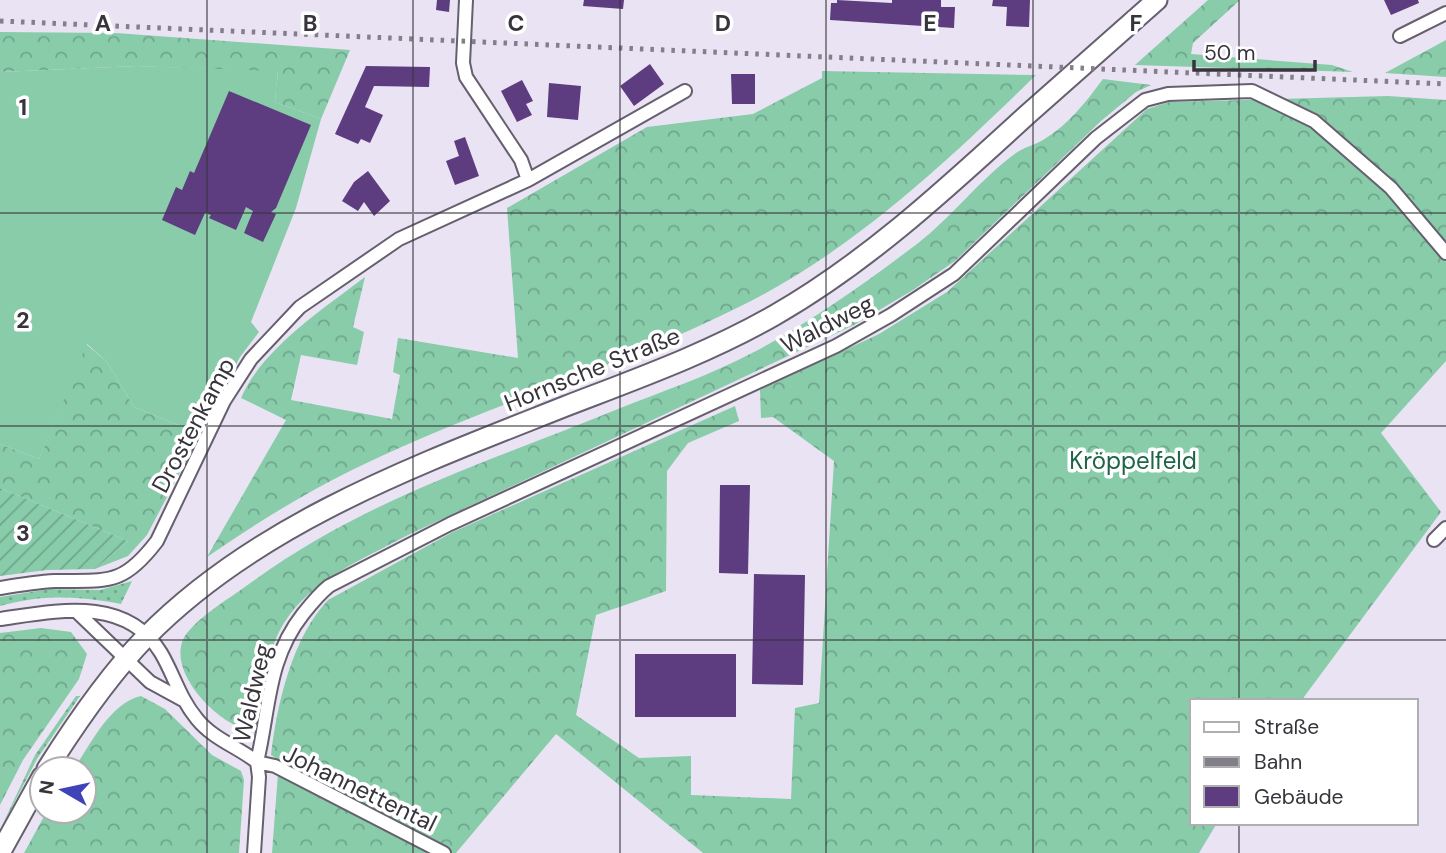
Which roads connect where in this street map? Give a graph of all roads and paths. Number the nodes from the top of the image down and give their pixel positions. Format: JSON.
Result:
{"nodes":[{"id":1,"x":466,"y":0,"type":"edge"},
{"id":2,"x":1157,"y":0,"type":"edge"},
{"id":3,"x":1446,"y":13,"type":"edge"},
{"id":4,"x":1400,"y":36,"type":"dead end"},
{"id":5,"x":685,"y":91,"type":"dead end"},
{"id":6,"x":528,"y":180,"type":"junction"},
{"id":7,"x":1446,"y":253,"type":"edge"},
{"id":8,"x":1446,"y":528,"type":"edge"},
{"id":9,"x":1434,"y":540,"type":"dead end"},
{"id":10,"x":0,"y":588,"type":"edge"},
{"id":11,"x":77,"y":612,"type":"junction"},
{"id":12,"x":0,"y":619,"type":"edge"},
{"id":13,"x":147,"y":636,"type":"junction"},
{"id":14,"x":126,"y":659,"type":"junction"},
{"id":15,"x":183,"y":700,"type":"junction"},
{"id":16,"x":56,"y":755,"type":"edge"},
{"id":17,"x":257,"y":762,"type":"junction"},
{"id":18,"x":28,"y":802,"type":"edge"},
{"id":19,"x":0,"y":853,"type":"edge"},
{"id":20,"x":254,"y":853,"type":"edge"},
{"id":21,"x":444,"y":853,"type":"edge"}],
"edges":[{"from":1,"to":6,"type":"street"},
{"from":2,"to":13,"type":"main road","name":"Hornsche Straße"},
{"from":3,"to":4,"type":"street"},
{"from":5,"to":6,"type":"street","name":"Drostenkamp"},
{"from":6,"to":10,"type":"street","name":"Drostenkamp"},
{"from":7,"to":17,"type":"street","name":"Waldweg"},
{"from":8,"to":9,"type":"street"},
{"from":11,"to":12,"type":"street"},
{"from":11,"to":13,"type":"street"},
{"from":11,"to":14,"type":"street"},
{"from":13,"to":14,"type":"main road","name":"Hornsche Straße"},
{"from":13,"to":15,"type":"street"},
{"from":14,"to":15,"type":"street"},
{"from":14,"to":16,"type":"main road","name":"Hornsche Straße"},
{"from":15,"to":17,"type":"street","name":"Johannettental"},
{"from":17,"to":20,"type":"street","name":"Waldweg"},
{"from":17,"to":21,"type":"street","name":"Johannettental"},
{"from":18,"to":19,"type":"main road"}]}
